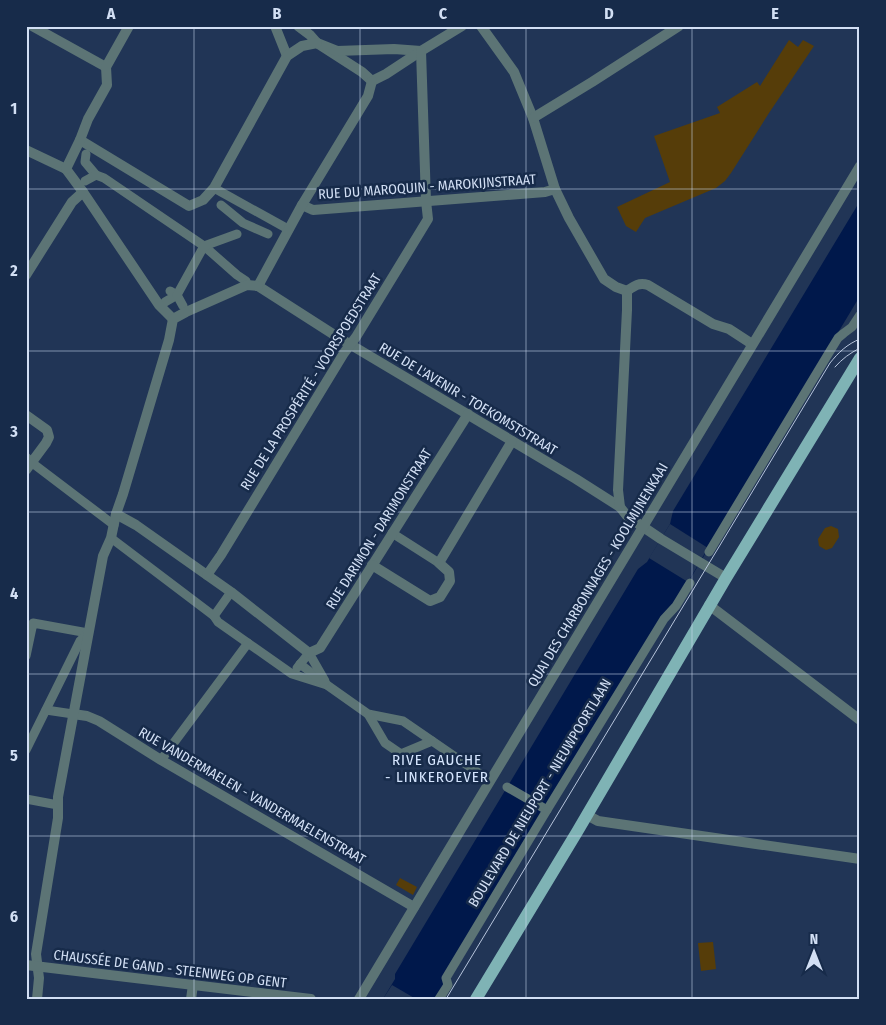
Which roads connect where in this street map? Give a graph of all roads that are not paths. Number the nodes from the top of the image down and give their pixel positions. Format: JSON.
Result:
{"nodes":[{"id":1,"x":32,"y":26,"type":"edge"},
{"id":2,"x":129,"y":26,"type":"edge"},
{"id":3,"x":276,"y":26,"type":"edge"},
{"id":4,"x":298,"y":26,"type":"edge"},
{"id":5,"x":462,"y":26,"type":"edge"},
{"id":6,"x":481,"y":26,"type":"edge"},
{"id":7,"x":673,"y":28,"type":"edge"},
{"id":8,"x":317,"y":43,"type":"junction"},
{"id":9,"x":421,"y":51,"type":"junction"},
{"id":10,"x":287,"y":56,"type":"junction"},
{"id":11,"x":106,"y":67,"type":"junction"},
{"id":12,"x":372,"y":81,"type":"junction"},
{"id":13,"x":533,"y":118,"type":"junction"},
{"id":14,"x":80,"y":140,"type":"junction"},
{"id":15,"x":26,"y":150,"type":"edge"},
{"id":16,"x":86,"y":154,"type":"dead end"},
{"id":17,"x":860,"y":166,"type":"edge"},
{"id":18,"x":66,"y":169,"type":"junction"},
{"id":19,"x":96,"y":175,"type":"junction"},
{"id":20,"x":85,"y":181,"type":"dead end"},
{"id":21,"x":555,"y":189,"type":"junction"},
{"id":22,"x":216,"y":191,"type":"junction"},
{"id":23,"x":84,"y":192,"type":"junction"},
{"id":24,"x":426,"y":202,"type":"junction"},
{"id":25,"x":302,"y":205,"type":"junction"},
{"id":26,"x":248,"y":215,"type":"dead end"},
{"id":27,"x":284,"y":229,"type":"junction"},
{"id":28,"x":240,"y":230,"type":"junction"},
{"id":29,"x":204,"y":246,"type":"junction"},
{"id":30,"x":26,"y":275,"type":"edge"},
{"id":31,"x":246,"y":281,"type":"dead end"},
{"id":32,"x":258,"y":286,"type":"junction"},
{"id":33,"x":627,"y":291,"type":"junction"},
{"id":34,"x":177,"y":293,"type":"junction"},
{"id":35,"x":165,"y":302,"type":"dead end"},
{"id":36,"x":183,"y":306,"type":"dead end"},
{"id":37,"x":860,"y":315,"type":"edge"},
{"id":38,"x":173,"y":318,"type":"junction"},
{"id":39,"x":349,"y":344,"type":"junction"},
{"id":40,"x":752,"y":344,"type":"junction"},
{"id":41,"x":860,"y":358,"type":"edge"},
{"id":42,"x":468,"y":414,"type":"junction"},
{"id":43,"x":26,"y":415,"type":"edge"},
{"id":44,"x":512,"y":441,"type":"junction"},
{"id":45,"x":28,"y":463,"type":"edge"},
{"id":46,"x":620,"y":507,"type":"junction"},
{"id":47,"x":116,"y":514,"type":"junction"},
{"id":48,"x":114,"y":525,"type":"junction"},
{"id":49,"x":643,"y":526,"type":"junction"},
{"id":50,"x":392,"y":533,"type":"junction"},
{"id":51,"x":111,"y":538,"type":"junction"},
{"id":52,"x":709,"y":552,"type":"dead end"},
{"id":53,"x":439,"y":563,"type":"junction"},
{"id":54,"x":372,"y":565,"type":"junction"},
{"id":55,"x":207,"y":575,"type":"junction"},
{"id":56,"x":726,"y":578,"type":"junction"},
{"id":57,"x":690,"y":583,"type":"dead end"},
{"id":58,"x":231,"y":592,"type":"junction"},
{"id":59,"x":709,"y":605,"type":"junction"},
{"id":60,"x":214,"y":616,"type":"junction"},
{"id":61,"x":88,"y":633,"type":"junction"},
{"id":62,"x":248,"y":643,"type":"junction"},
{"id":63,"x":309,"y":652,"type":"junction"},
{"id":64,"x":26,"y":656,"type":"edge"},
{"id":65,"x":300,"y":664,"type":"junction"},
{"id":66,"x":292,"y":674,"type":"junction"},
{"id":67,"x":327,"y":685,"type":"junction"},
{"id":68,"x":46,"y":710,"type":"junction"},
{"id":69,"x":73,"y":714,"type":"junction"},
{"id":70,"x":368,"y":714,"type":"junction"},
{"id":71,"x":860,"y":720,"type":"edge"},
{"id":72,"x":432,"y":741,"type":"junction"},
{"id":73,"x":26,"y":750,"type":"edge"},
{"id":74,"x":161,"y":760,"type":"junction"},
{"id":75,"x":486,"y":778,"type":"dead end"},
{"id":76,"x":507,"y":787,"type":"dead end"},
{"id":77,"x":26,"y":799,"type":"edge"},
{"id":78,"x":58,"y":805,"type":"junction"},
{"id":79,"x":546,"y":810,"type":"junction"},
{"id":80,"x":586,"y":815,"type":"junction"},
{"id":81,"x":860,"y":859,"type":"edge"},
{"id":82,"x":414,"y":908,"type":"junction"},
{"id":83,"x":26,"y":966,"type":"edge"},
{"id":84,"x":38,"y":967,"type":"junction"},
{"id":85,"x":193,"y":984,"type":"junction"},
{"id":86,"x":36,"y":999,"type":"edge"},
{"id":87,"x":191,"y":999,"type":"edge"},
{"id":88,"x":312,"y":999,"type":"edge"},
{"id":89,"x":359,"y":999,"type":"edge"},
{"id":90,"x":439,"y":999,"type":"edge"},
{"id":91,"x":476,"y":999,"type":"edge"}],
"edges":[{"from":1,"to":11,"type":"street"},
{"from":2,"to":11,"type":"street"},
{"from":3,"to":10,"type":"street"},
{"from":4,"to":8,"type":"street"},
{"from":5,"to":9,"type":"street"},
{"from":6,"to":13,"type":"street"},
{"from":7,"to":13,"type":"street"},
{"from":8,"to":9,"type":"street"},
{"from":8,"to":10,"type":"street"},
{"from":8,"to":12,"type":"street"},
{"from":9,"to":12,"type":"street"},
{"from":9,"to":24,"type":"street","name":"RUE DE LA PROSPÉRITÉ - VOORSPOEDSTRAAT"},
{"from":10,"to":22,"type":"street"},
{"from":11,"to":14,"type":"street"},
{"from":12,"to":25,"type":"street"},
{"from":13,"to":21,"type":"street"},
{"from":14,"to":18,"type":"street"},
{"from":14,"to":22,"type":"street"},
{"from":15,"to":18,"type":"street"},
{"from":16,"to":19,"type":"street"},
{"from":17,"to":40,"type":"street","name":"QUAI DES CHARBONNAGES - KOOLMIJNENKAAI"},
{"from":18,"to":23,"type":"street"},
{"from":19,"to":20,"type":"street"},
{"from":19,"to":29,"type":"street"},
{"from":21,"to":24,"type":"street","name":"RUE DU MAROQUIN - MAROKIJNSTRAAT"},
{"from":21,"to":33,"type":"street"},
{"from":22,"to":27,"type":"street"},
{"from":22,"to":28,"type":"street"},
{"from":23,"to":30,"type":"street"},
{"from":23,"to":38,"type":"street"},
{"from":24,"to":25,"type":"street","name":"RUE DU MAROQUIN - MAROKIJNSTRAAT"},
{"from":24,"to":39,"type":"street","name":"RUE DE LA PROSPÉRITÉ - VOORSPOEDSTRAAT"},
{"from":25,"to":27,"type":"street"},
{"from":26,"to":28,"type":"street"},
{"from":27,"to":28,"type":"street"},
{"from":27,"to":32,"type":"street"},
{"from":28,"to":29,"type":"street"},
{"from":29,"to":31,"type":"street"},
{"from":29,"to":34,"type":"street"},
{"from":32,"to":38,"type":"street"},
{"from":32,"to":39,"type":"street","name":"RUE DE L'AVENIR - TOEKOMSTSTRAAT"},
{"from":33,"to":40,"type":"street"},
{"from":33,"to":46,"type":"street"},
{"from":34,"to":35,"type":"street"},
{"from":34,"to":36,"type":"street"},
{"from":37,"to":52,"type":"street"},
{"from":38,"to":47,"type":"street"},
{"from":39,"to":42,"type":"street","name":"RUE DE L'AVENIR - TOEKOMSTSTRAAT"},
{"from":39,"to":55,"type":"street","name":"RUE DE LA PROSPÉRITÉ - VOORSPOEDSTRAAT"},
{"from":40,"to":49,"type":"street","name":"QUAI DES CHARBONNAGES - KOOLMIJNENKAAI"},
{"from":41,"to":56,"type":"main road"},
{"from":42,"to":44,"type":"street","name":"RUE DE L'AVENIR - TOEKOMSTSTRAAT"},
{"from":42,"to":50,"type":"street","name":"RUE DARIMON - DARIMONSTRAAT"},
{"from":43,"to":45,"type":"street"},
{"from":44,"to":46,"type":"street","name":"RUE DE L'AVENIR - TOEKOMSTSTRAAT"},
{"from":44,"to":53,"type":"street"},
{"from":45,"to":48,"type":"street"},
{"from":46,"to":49,"type":"street","name":"RUE DE L'AVENIR - TOEKOMSTSTRAAT"},
{"from":47,"to":48,"type":"street"},
{"from":47,"to":55,"type":"street"},
{"from":48,"to":51,"type":"street"},
{"from":49,"to":56,"type":"street","name":"RUE DE L'AVENIR - TOEKOMSTSTRAAT"},
{"from":49,"to":82,"type":"street","name":"QUAI DES CHARBONNAGES - KOOLMIJNENKAAI"},
{"from":50,"to":53,"type":"street"},
{"from":50,"to":54,"type":"street","name":"RUE DARIMON - DARIMONSTRAAT"},
{"from":51,"to":60,"type":"street"},
{"from":51,"to":61,"type":"street"},
{"from":53,"to":54,"type":"street"},
{"from":54,"to":63,"type":"street","name":"RUE DARIMON - DARIMONSTRAAT"},
{"from":55,"to":58,"type":"street"},
{"from":56,"to":59,"type":"main road"},
{"from":57,"to":79,"type":"street","name":"BOULEVARD DE NIEUPORT - NIEUWPOORTLAAN"},
{"from":58,"to":60,"type":"street"},
{"from":58,"to":63,"type":"street"},
{"from":59,"to":71,"type":"street"},
{"from":59,"to":80,"type":"main road"},
{"from":60,"to":62,"type":"street"},
{"from":61,"to":64,"type":"street"},
{"from":61,"to":68,"type":"street"},
{"from":61,"to":69,"type":"street"},
{"from":62,"to":66,"type":"street"},
{"from":62,"to":74,"type":"street"},
{"from":63,"to":65,"type":"street"},
{"from":63,"to":67,"type":"street"},
{"from":65,"to":66,"type":"street"},
{"from":65,"to":67,"type":"street"},
{"from":66,"to":67,"type":"street"},
{"from":67,"to":70,"type":"street"},
{"from":68,"to":69,"type":"street"},
{"from":68,"to":73,"type":"street"},
{"from":69,"to":74,"type":"street","name":"RUE VANDERMAELEN - VANDERMAELENSTRAAT"},
{"from":69,"to":78,"type":"street"},
{"from":70,"to":72,"type":"street"},
{"from":70,"to":72,"type":"street"},
{"from":72,"to":75,"type":"street"},
{"from":74,"to":82,"type":"street","name":"RUE VANDERMAELEN - VANDERMAELENSTRAAT"},
{"from":76,"to":79,"type":"street"},
{"from":77,"to":78,"type":"street"},
{"from":78,"to":84,"type":"street"},
{"from":79,"to":90,"type":"street","name":"BOULEVARD DE NIEUPORT - NIEUWPOORTLAAN"},
{"from":80,"to":81,"type":"street"},
{"from":80,"to":91,"type":"main road"},
{"from":82,"to":89,"type":"street","name":"QUAI DES CHARBONNAGES - KOOLMIJNENKAAI"},
{"from":83,"to":84,"type":"street","name":"CHAUSSÉE DE GAND - STEENWEG OP GENT"},
{"from":84,"to":85,"type":"street","name":"CHAUSSÉE DE GAND - STEENWEG OP GENT"},
{"from":84,"to":86,"type":"street"},
{"from":85,"to":87,"type":"street"},
{"from":85,"to":88,"type":"street","name":"CHAUSSÉE DE GAND - STEENWEG OP GENT"}]}
